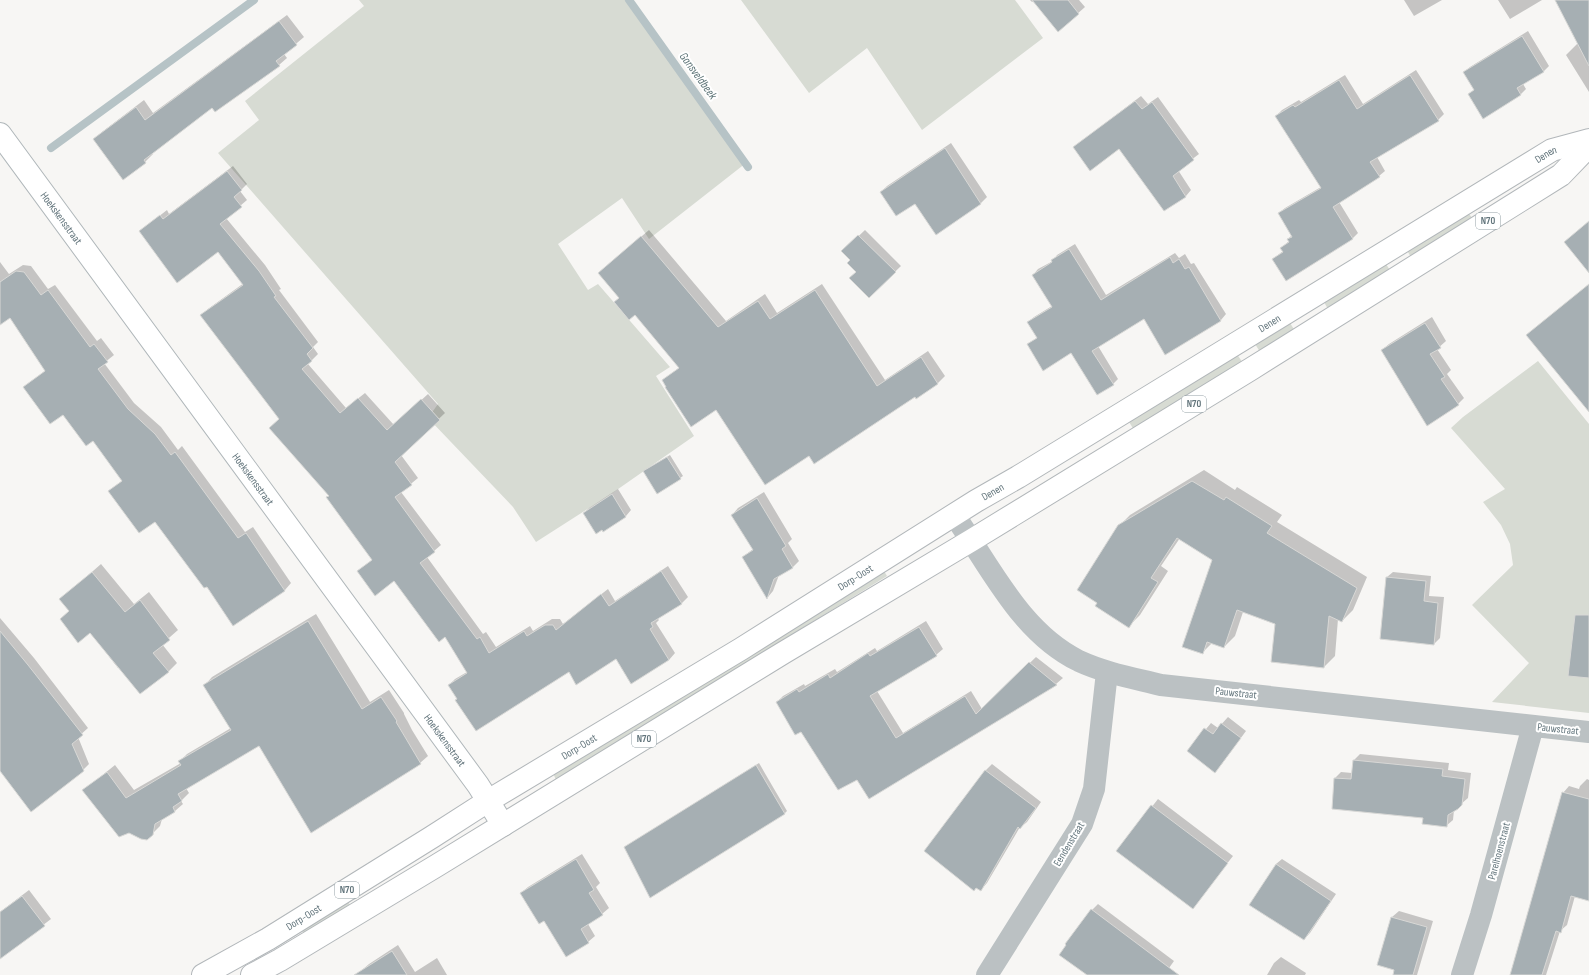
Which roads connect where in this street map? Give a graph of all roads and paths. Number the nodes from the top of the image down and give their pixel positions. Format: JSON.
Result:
{"nodes":[{"id":1,"x":0,"y":134,"type":"edge"},
{"id":2,"x":1589,"y":140,"type":"edge"},
{"id":3,"x":1589,"y":146,"type":"edge"},
{"id":4,"x":954,"y":515,"type":"junction"},
{"id":5,"x":972,"y":540,"type":"junction"},
{"id":6,"x":1107,"y":672,"type":"junction"},
{"id":7,"x":1533,"y":726,"type":"junction"},
{"id":8,"x":1589,"y":732,"type":"edge"},
{"id":9,"x":488,"y":800,"type":"junction"},
{"id":10,"x":503,"y":826,"type":"junction"},
{"id":11,"x":203,"y":975,"type":"edge"},
{"id":12,"x":252,"y":975,"type":"edge"},
{"id":13,"x":987,"y":975,"type":"edge"},
{"id":14,"x":1462,"y":975,"type":"edge"}],
"edges":[{"from":1,"to":9,"type":"main road","name":"Hoekskensstraat"},
{"from":2,"to":4,"type":"main road","name":"Denen","number":"N70"},
{"from":3,"to":5,"type":"main road","name":"Denen","number":"N70"},
{"from":4,"to":5,"type":"street","name":"Pauwstraat"},
{"from":4,"to":9,"type":"main road","name":"Dorp-Oost","number":"N70"},
{"from":5,"to":6,"type":"street","name":"Pauwstraat"},
{"from":5,"to":10,"type":"main road","number":"N70"},
{"from":6,"to":7,"type":"street","name":"Pauwstraat"},
{"from":6,"to":13,"type":"street","name":"Eendenstraat"},
{"from":7,"to":8,"type":"street","name":"Pauwstraat"},
{"from":7,"to":14,"type":"street","name":"Parelhoenstraat"},
{"from":9,"to":10,"type":"main road","name":"Hoekskensstraat"},
{"from":9,"to":11,"type":"main road","name":"Dorp-Oost","number":"N70"},
{"from":10,"to":12,"type":"main road","number":"N70"}]}
